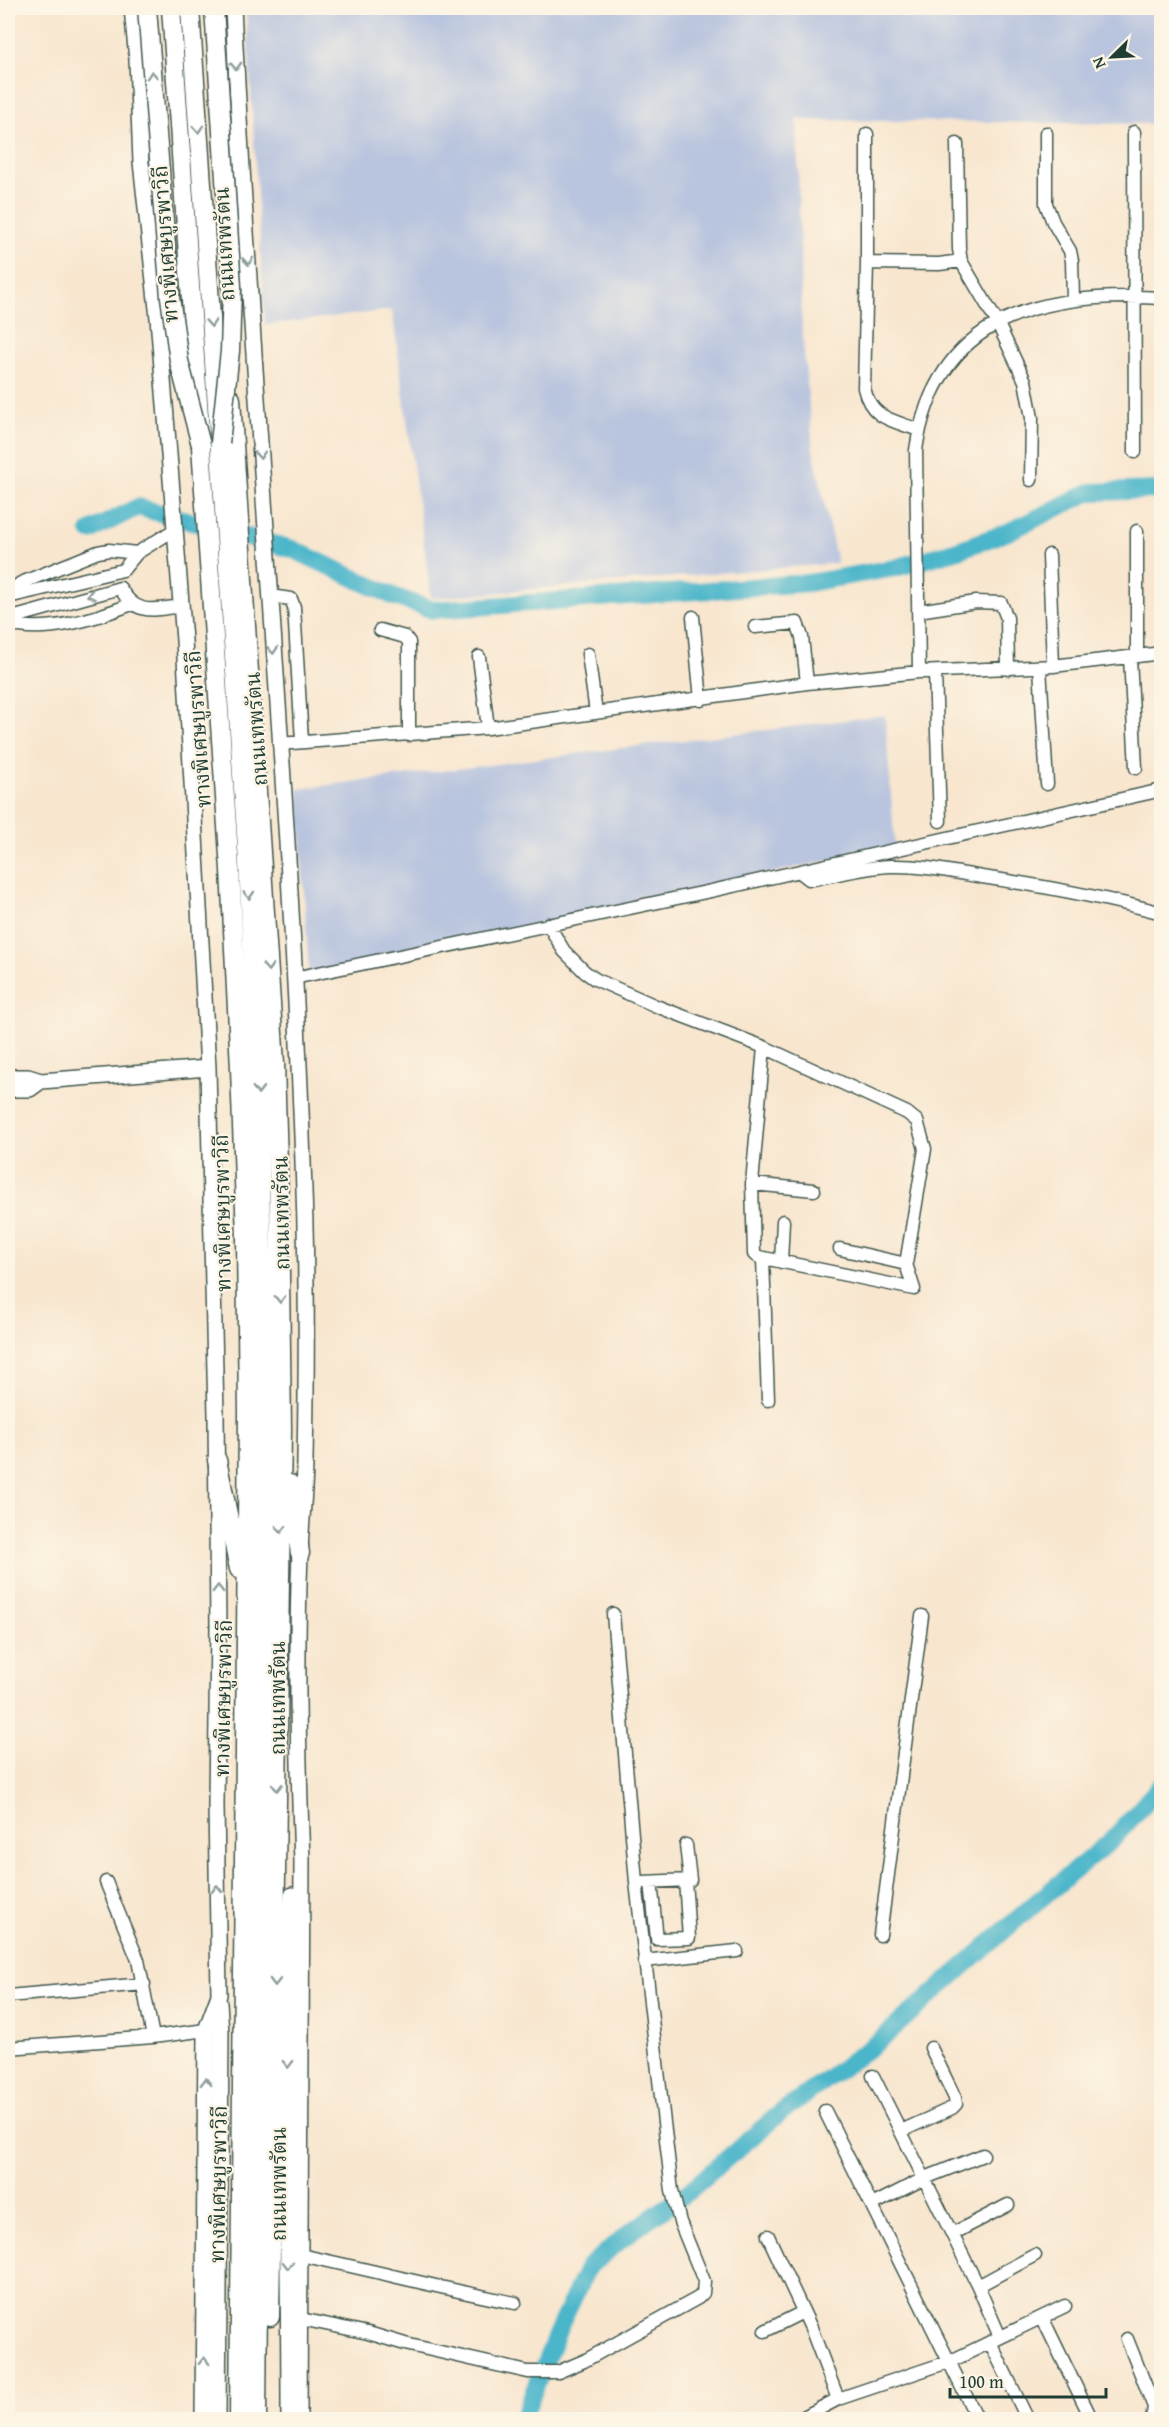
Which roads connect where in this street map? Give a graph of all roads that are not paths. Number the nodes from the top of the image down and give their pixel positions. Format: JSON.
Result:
{"nodes":[{"id":1,"x":132,"y":8,"type":"edge"},
{"id":2,"x":147,"y":8,"type":"edge"},
{"id":3,"x":165,"y":8,"type":"edge"},
{"id":4,"x":171,"y":8,"type":"edge"},
{"id":5,"x":190,"y":8,"type":"edge"},
{"id":6,"x":214,"y":8,"type":"edge"},
{"id":7,"x":233,"y":8,"type":"edge"},
{"id":8,"x":1134,"y":132,"type":"dead end"},
{"id":9,"x":1046,"y":133,"type":"dead end"},
{"id":10,"x":867,"y":134,"type":"dead end"},
{"id":11,"x":957,"y":144,"type":"dead end"},
{"id":12,"x":181,"y":248,"type":"junction"},
{"id":13,"x":962,"y":261,"type":"junction"},
{"id":14,"x":867,"y":263,"type":"junction"},
{"id":15,"x":154,"y":285,"type":"junction"},
{"id":16,"x":1135,"y":296,"type":"junction"},
{"id":17,"x":1161,"y":298,"type":"edge"},
{"id":18,"x":1073,"y":299,"type":"junction"},
{"id":19,"x":997,"y":322,"type":"junction"},
{"id":20,"x":919,"y":430,"type":"junction"},
{"id":21,"x":219,"y":443,"type":"junction"},
{"id":22,"x":201,"y":445,"type":"junction"},
{"id":23,"x":1135,"y":452,"type":"dead end"},
{"id":24,"x":1031,"y":480,"type":"dead end"},
{"id":25,"x":174,"y":530,"type":"junction"},
{"id":26,"x":1137,"y":531,"type":"dead end"},
{"id":27,"x":137,"y":553,"type":"junction"},
{"id":28,"x":1049,"y":555,"type":"dead end"},
{"id":29,"x":123,"y":570,"type":"junction"},
{"id":30,"x":120,"y":588,"type":"junction"},
{"id":31,"x":8,"y":595,"type":"edge"},
{"id":32,"x":270,"y":596,"type":"junction"},
{"id":33,"x":132,"y":604,"type":"junction"},
{"id":34,"x":181,"y":606,"type":"junction"},
{"id":35,"x":918,"y":611,"type":"junction"},
{"id":36,"x":693,"y":617,"type":"dead end"},
{"id":37,"x":8,"y":619,"type":"edge"},
{"id":38,"x":8,"y":624,"type":"edge"},
{"id":39,"x":755,"y":627,"type":"dead end"},
{"id":40,"x":380,"y":630,"type":"dead end"},
{"id":41,"x":1161,"y":653,"type":"edge"},
{"id":42,"x":588,"y":654,"type":"dead end"},
{"id":43,"x":479,"y":657,"type":"dead end"},
{"id":44,"x":1133,"y":657,"type":"junction"},
{"id":45,"x":1053,"y":666,"type":"junction"},
{"id":46,"x":1040,"y":667,"type":"junction"},
{"id":47,"x":1008,"y":669,"type":"junction"},
{"id":48,"x":919,"y":672,"type":"junction"},
{"id":49,"x":935,"y":672,"type":"junction"},
{"id":50,"x":807,"y":683,"type":"junction"},
{"id":51,"x":701,"y":700,"type":"junction"},
{"id":52,"x":596,"y":713,"type":"junction"},
{"id":53,"x":488,"y":728,"type":"junction"},
{"id":54,"x":409,"y":735,"type":"junction"},
{"id":55,"x":302,"y":741,"type":"junction"},
{"id":56,"x":279,"y":744,"type":"junction"},
{"id":57,"x":1136,"y":768,"type":"dead end"},
{"id":58,"x":1047,"y":784,"type":"dead end"},
{"id":59,"x":1161,"y":790,"type":"edge"},
{"id":60,"x":940,"y":821,"type":"dead end"},
{"id":61,"x":800,"y":872,"type":"junction"},
{"id":62,"x":1161,"y":913,"type":"edge"},
{"id":63,"x":548,"y":924,"type":"junction"},
{"id":64,"x":294,"y":978,"type":"junction"},
{"id":65,"x":764,"y":1047,"type":"junction"},
{"id":66,"x":208,"y":1068,"type":"junction"},
{"id":67,"x":8,"y":1077,"type":"edge"},
{"id":68,"x":41,"y":1081,"type":"junction"},
{"id":69,"x":8,"y":1089,"type":"edge"},
{"id":70,"x":752,"y":1184,"type":"junction"},
{"id":71,"x":814,"y":1190,"type":"dead end"},
{"id":72,"x":783,"y":1221,"type":"dead end"},
{"id":73,"x":840,"y":1249,"type":"dead end"},
{"id":74,"x":763,"y":1258,"type":"junction"},
{"id":75,"x":781,"y":1262,"type":"junction"},
{"id":76,"x":906,"y":1264,"type":"junction"},
{"id":77,"x":768,"y":1400,"type":"dead end"},
{"id":78,"x":282,"y":1429,"type":"junction"},
{"id":79,"x":216,"y":1460,"type":"junction"},
{"id":80,"x":300,"y":1553,"type":"junction"},
{"id":81,"x":240,"y":1574,"type":"junction"},
{"id":82,"x":613,"y":1614,"type":"dead end"},
{"id":83,"x":922,"y":1616,"type":"dead end"},
{"id":84,"x":298,"y":1775,"type":"junction"},
{"id":85,"x":686,"y":1845,"type":"dead end"},
{"id":86,"x":685,"y":1880,"type":"junction"},
{"id":87,"x":106,"y":1882,"type":"dead end"},
{"id":88,"x":636,"y":1882,"type":"junction"},
{"id":89,"x":651,"y":1882,"type":"junction"},
{"id":90,"x":880,"y":1935,"type":"dead end"},
{"id":91,"x":737,"y":1952,"type":"dead end"},
{"id":92,"x":644,"y":1961,"type":"junction"},
{"id":93,"x":144,"y":1984,"type":"junction"},
{"id":94,"x":219,"y":1995,"type":"junction"},
{"id":95,"x":8,"y":1996,"type":"edge"},
{"id":96,"x":206,"y":2030,"type":"junction"},
{"id":97,"x":153,"y":2037,"type":"junction"},
{"id":98,"x":8,"y":2048,"type":"edge"},
{"id":99,"x":931,"y":2048,"type":"dead end"},
{"id":100,"x":873,"y":2076,"type":"dead end"},
{"id":101,"x":825,"y":2111,"type":"dead end"},
{"id":102,"x":901,"y":2131,"type":"junction"},
{"id":103,"x":983,"y":2155,"type":"dead end"},
{"id":104,"x":925,"y":2178,"type":"junction"},
{"id":105,"x":872,"y":2205,"type":"junction"},
{"id":106,"x":1008,"y":2205,"type":"dead end"},
{"id":107,"x":952,"y":2234,"type":"junction"},
{"id":108,"x":768,"y":2236,"type":"dead end"},
{"id":109,"x":300,"y":2255,"type":"junction"},
{"id":110,"x":1035,"y":2255,"type":"dead end"},
{"id":111,"x":978,"y":2286,"type":"junction"},
{"id":112,"x":515,"y":2303,"type":"dead end"},
{"id":113,"x":1065,"y":2306,"type":"dead end"},
{"id":114,"x":803,"y":2312,"type":"junction"},
{"id":115,"x":1041,"y":2317,"type":"junction"},
{"id":116,"x":301,"y":2319,"type":"junction"},
{"id":117,"x":765,"y":2331,"type":"dead end"},
{"id":118,"x":1127,"y":2339,"type":"dead end"},
{"id":119,"x":995,"y":2340,"type":"junction"},
{"id":120,"x":951,"y":2361,"type":"junction"},
{"id":121,"x":838,"y":2399,"type":"junction"},
{"id":122,"x":203,"y":2420,"type":"edge"},
{"id":123,"x":218,"y":2420,"type":"edge"},
{"id":124,"x":233,"y":2420,"type":"edge"},
{"id":125,"x":239,"y":2420,"type":"edge"},
{"id":126,"x":257,"y":2420,"type":"edge"},
{"id":127,"x":269,"y":2420,"type":"edge"},
{"id":128,"x":289,"y":2420,"type":"edge"},
{"id":129,"x":299,"y":2420,"type":"edge"},
{"id":130,"x":798,"y":2420,"type":"edge"},
{"id":131,"x":978,"y":2420,"type":"edge"},
{"id":132,"x":1028,"y":2420,"type":"edge"},
{"id":133,"x":1092,"y":2420,"type":"edge"},
{"id":134,"x":1152,"y":2420,"type":"edge"}],
"edges":[{"from":1,"to":15,"type":"main road"},
{"from":22,"to":2,"type":"highway","one_way":true,"bridge":true},
{"from":3,"to":12,"type":"highway","name":"ถนนเทพรัตน"},
{"from":4,"to":22,"type":"highway","name":"ทางพิเศษบูรพาวิถี","bridge":true},
{"from":5,"to":21,"type":"highway","name":"ทางพิเศษบูรพาวิถี","one_way":true,"bridge":true},
{"from":6,"to":21,"type":"highway","bridge":true},
{"from":6,"to":78,"type":"highway","name":"ถนนเทพรัตน","one_way":true},
{"from":7,"to":32,"type":"main road","name":"ถนนเทพรัตน","one_way":true},
{"from":8,"to":16,"type":"street"},
{"from":9,"to":18,"type":"street"},
{"from":10,"to":14,"type":"street"},
{"from":11,"to":13,"type":"street"},
{"from":12,"to":15,"type":"main road","name":"ถนนเทพรัตน"},
{"from":12,"to":81,"type":"highway","name":"ถนนเทพรัตน"},
{"from":13,"to":14,"type":"street"},
{"from":13,"to":19,"type":"street"},
{"from":14,"to":20,"type":"street"},
{"from":15,"to":25,"type":"main road"},
{"from":16,"to":17,"type":"street"},
{"from":16,"to":18,"type":"street"},
{"from":16,"to":23,"type":"street"},
{"from":18,"to":19,"type":"street"},
{"from":19,"to":20,"type":"street"},
{"from":19,"to":24,"type":"street"},
{"from":20,"to":35,"type":"street"},
{"from":21,"to":126,"type":"highway","name":"ทางพิเศษบูรพาวิถี","one_way":true},
{"from":22,"to":125,"type":"highway","name":"ทางพิเศษบูรพาวิถี"},
{"from":25,"to":27,"type":"street"},
{"from":25,"to":34,"type":"main road"},
{"from":26,"to":44,"type":"street"},
{"from":27,"to":29,"type":"street"},
{"from":27,"to":31,"type":"street"},
{"from":28,"to":45,"type":"street"},
{"from":29,"to":30,"type":"street"},
{"from":29,"to":31,"type":"street"},
{"from":30,"to":33,"type":"street"},
{"from":30,"to":37,"type":"street","one_way":true},
{"from":32,"to":55,"type":"street"},
{"from":32,"to":56,"type":"main road","name":"ถนนเทพรัตน","one_way":true},
{"from":33,"to":34,"type":"street"},
{"from":33,"to":38,"type":"street"},
{"from":34,"to":66,"type":"main road"},
{"from":35,"to":47,"type":"street"},
{"from":35,"to":48,"type":"street"},
{"from":36,"to":51,"type":"street"},
{"from":39,"to":50,"type":"street"},
{"from":40,"to":54,"type":"street"},
{"from":41,"to":44,"type":"street"},
{"from":42,"to":52,"type":"street"},
{"from":43,"to":53,"type":"street"},
{"from":44,"to":45,"type":"street"},
{"from":44,"to":57,"type":"street"},
{"from":45,"to":46,"type":"street"},
{"from":46,"to":47,"type":"street"},
{"from":46,"to":58,"type":"street"},
{"from":47,"to":49,"type":"street"},
{"from":48,"to":49,"type":"street"},
{"from":48,"to":50,"type":"street"},
{"from":49,"to":60,"type":"street"},
{"from":50,"to":51,"type":"street"},
{"from":51,"to":52,"type":"street"},
{"from":52,"to":53,"type":"street"},
{"from":53,"to":54,"type":"street"},
{"from":54,"to":55,"type":"street"},
{"from":55,"to":56,"type":"street"},
{"from":56,"to":64,"type":"main road","name":"ถนนเทพรัตน"},
{"from":59,"to":61,"type":"street"},
{"from":61,"to":62,"type":"street"},
{"from":61,"to":63,"type":"street"},
{"from":63,"to":64,"type":"street"},
{"from":63,"to":65,"type":"street"},
{"from":64,"to":80,"type":"main road","name":"ถนนเทพรัตน"},
{"from":65,"to":70,"type":"street"},
{"from":65,"to":76,"type":"street"},
{"from":66,"to":68,"type":"main road"},
{"from":66,"to":79,"type":"main road"},
{"from":67,"to":68,"type":"main road"},
{"from":68,"to":69,"type":"main road"},
{"from":70,"to":71,"type":"street"},
{"from":70,"to":74,"type":"street"},
{"from":72,"to":75,"type":"street"},
{"from":73,"to":76,"type":"street"},
{"from":74,"to":75,"type":"street"},
{"from":74,"to":77,"type":"street"},
{"from":75,"to":76,"type":"street"},
{"from":78,"to":80,"type":"highway"},
{"from":78,"to":127,"type":"highway","name":"ถนนเทพรัตน","one_way":true},
{"from":79,"to":81,"type":"highway"},
{"from":94,"to":79,"type":"main road","one_way":true},
{"from":80,"to":84,"type":"main road","name":"ถนนเทพรัตน"},
{"from":81,"to":124,"type":"highway","name":"ถนนเทพรัตน"},
{"from":82,"to":88,"type":"street"},
{"from":83,"to":90,"type":"street"},
{"from":84,"to":109,"type":"main road","name":"ถนนเทพรัตน"},
{"from":84,"to":128,"type":"main road","one_way":true},
{"from":85,"to":86,"type":"street"},
{"from":86,"to":89,"type":"street"},
{"from":86,"to":89,"type":"street"},
{"from":87,"to":93,"type":"street"},
{"from":88,"to":89,"type":"street"},
{"from":88,"to":92,"type":"street"},
{"from":91,"to":92,"type":"street"},
{"from":92,"to":116,"type":"street"},
{"from":93,"to":95,"type":"street"},
{"from":93,"to":97,"type":"street"},
{"from":94,"to":96,"type":"main road"},
{"from":94,"to":123,"type":"main road"},
{"from":96,"to":97,"type":"street"},
{"from":122,"to":96,"type":"main road","one_way":true},
{"from":97,"to":98,"type":"street"},
{"from":99,"to":102,"type":"street"},
{"from":100,"to":102,"type":"street"},
{"from":101,"to":105,"type":"street"},
{"from":102,"to":104,"type":"street"},
{"from":103,"to":104,"type":"street"},
{"from":104,"to":105,"type":"street"},
{"from":104,"to":107,"type":"street"},
{"from":105,"to":120,"type":"street"},
{"from":106,"to":107,"type":"street"},
{"from":107,"to":111,"type":"street"},
{"from":108,"to":114,"type":"street"},
{"from":109,"to":112,"type":"street"},
{"from":109,"to":116,"type":"main road","name":"ถนนเทพรัตน"},
{"from":110,"to":111,"type":"street"},
{"from":111,"to":119,"type":"street"},
{"from":113,"to":115,"type":"street"},
{"from":114,"to":117,"type":"street"},
{"from":114,"to":121,"type":"street"},
{"from":115,"to":119,"type":"street"},
{"from":115,"to":133,"type":"street"},
{"from":116,"to":129,"type":"main road","name":"ถนนเทพรัตน"},
{"from":118,"to":134,"type":"street"},
{"from":119,"to":120,"type":"street"},
{"from":119,"to":132,"type":"street"},
{"from":120,"to":121,"type":"street"},
{"from":120,"to":131,"type":"street"},
{"from":121,"to":130,"type":"street"}]}
